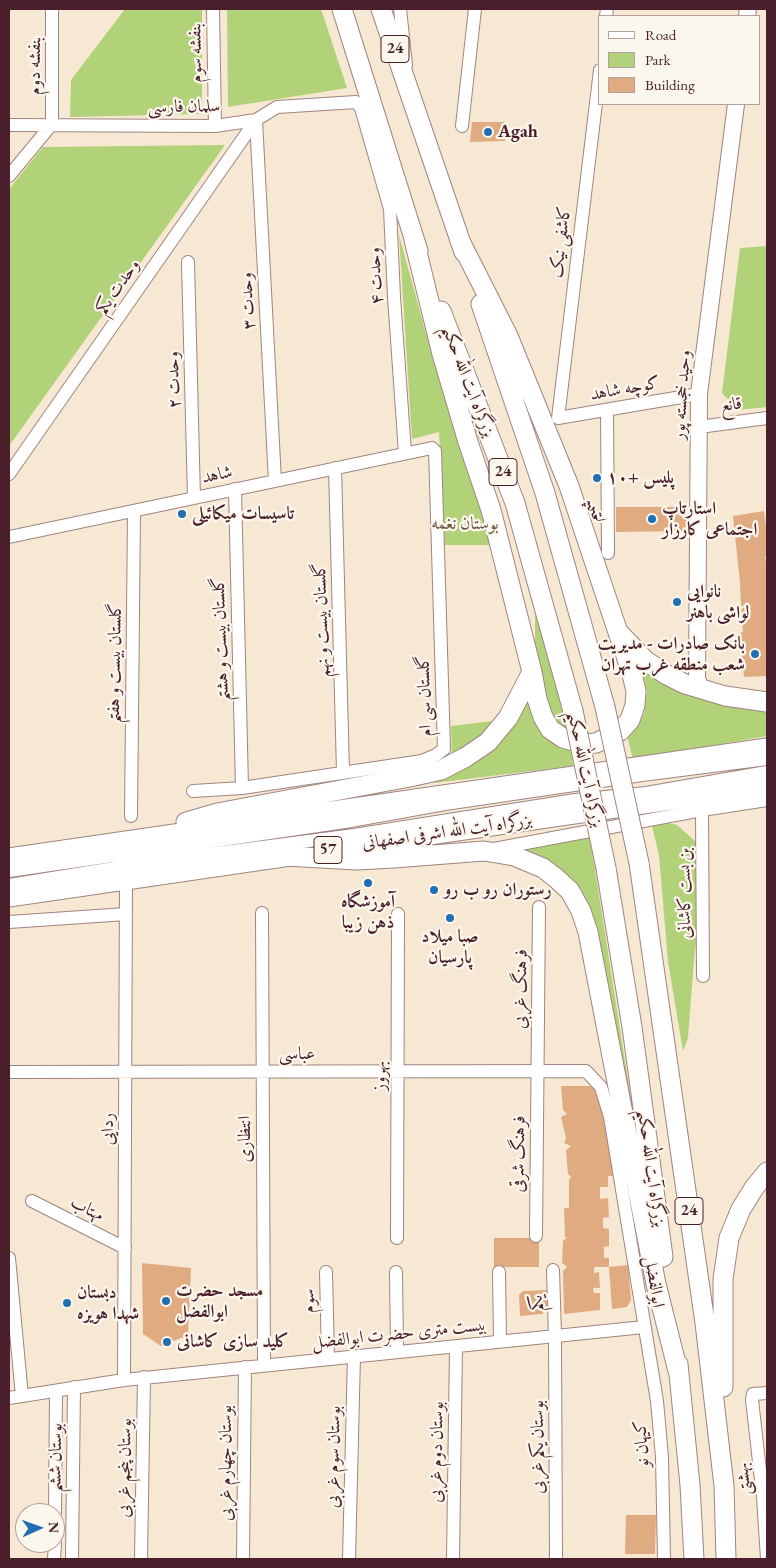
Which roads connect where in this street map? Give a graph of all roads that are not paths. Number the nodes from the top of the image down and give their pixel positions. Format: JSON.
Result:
{"nodes":[{"id":1,"x":52,"y":9,"type":"edge"},
{"id":2,"x":213,"y":9,"type":"edge"},
{"id":3,"x":342,"y":9,"type":"edge"},
{"id":4,"x":381,"y":9,"type":"edge"},
{"id":5,"x":400,"y":9,"type":"edge"},
{"id":6,"x":475,"y":9,"type":"edge"},
{"id":7,"x":409,"y":90,"type":"junction"},
{"id":8,"x":356,"y":102,"type":"joint"},
{"id":9,"x":598,"y":103,"type":"edge"},
{"id":10,"x":736,"y":105,"type":"edge"},
{"id":11,"x":256,"y":120,"type":"junction"},
{"id":12,"x":52,"y":124,"type":"junction"},
{"id":13,"x":9,"y":125,"type":"edge"},
{"id":14,"x":215,"y":126,"type":"junction"},
{"id":15,"x":462,"y":126,"type":"dead end"},
{"id":16,"x":9,"y":176,"type":"edge"},
{"id":17,"x":414,"y":240,"type":"junction"},
{"id":18,"x":460,"y":241,"type":"junction"},
{"id":19,"x":188,"y":262,"type":"dead end"},
{"id":20,"x":699,"y":394,"type":"junction"},
{"id":21,"x":607,"y":410,"type":"junction"},
{"id":22,"x":558,"y":418,"type":"joint"},
{"id":23,"x":767,"y":418,"type":"edge"},
{"id":24,"x":699,"y":427,"type":"junction"},
{"id":25,"x":432,"y":448,"type":"joint"},
{"id":26,"x":405,"y":453,"type":"junction"},
{"id":27,"x":335,"y":468,"type":"junction"},
{"id":28,"x":9,"y":474,"type":"edge"},
{"id":29,"x":274,"y":481,"type":"junction"},
{"id":30,"x":235,"y":489,"type":"junction"},
{"id":31,"x":194,"y":498,"type":"junction"},
{"id":32,"x":134,"y":511,"type":"junction"},
{"id":33,"x":9,"y":537,"type":"edge"},
{"id":34,"x":608,"y":553,"type":"dead end"},
{"id":35,"x":616,"y":630,"type":"junction"},
{"id":36,"x":532,"y":672,"type":"junction"},
{"id":37,"x":702,"y":690,"type":"junction"},
{"id":38,"x":767,"y":702,"type":"edge"},
{"id":39,"x":767,"y":748,"type":"edge"},
{"id":40,"x":767,"y":759,"type":"edge"},
{"id":41,"x":343,"y":772,"type":"junction"},
{"id":42,"x":767,"y":772,"type":"edge"},
{"id":43,"x":767,"y":786,"type":"edge"},
{"id":44,"x":242,"y":788,"type":"junction"},
{"id":45,"x":193,"y":791,"type":"dead end"},
{"id":46,"x":767,"y":800,"type":"edge"},
{"id":47,"x":702,"y":810,"type":"junction"},
{"id":48,"x":131,"y":816,"type":"dead end"},
{"id":49,"x":123,"y":841,"type":"junction"},
{"id":50,"x":484,"y":851,"type":"junction"},
{"id":51,"x":285,"y":856,"type":"junction"},
{"id":52,"x":9,"y":858,"type":"edge"},
{"id":53,"x":9,"y":871,"type":"edge"},
{"id":54,"x":126,"y":879,"type":"junction"},
{"id":55,"x":9,"y":885,"type":"edge"},
{"id":56,"x":9,"y":897,"type":"edge"},
{"id":57,"x":539,"y":907,"type":"dead end"},
{"id":58,"x":262,"y":913,"type":"dead end"},
{"id":59,"x":126,"y":914,"type":"junction"},
{"id":60,"x":398,"y":914,"type":"dead end"},
{"id":61,"x":9,"y":922,"type":"edge"},
{"id":62,"x":703,"y":976,"type":"dead end"},
{"id":63,"x":586,"y":1071,"type":"joint"},
{"id":64,"x":9,"y":1072,"type":"edge"},
{"id":65,"x":126,"y":1072,"type":"junction"},
{"id":66,"x":262,"y":1072,"type":"junction"},
{"id":67,"x":398,"y":1072,"type":"junction"},
{"id":68,"x":537,"y":1072,"type":"junction"},
{"id":69,"x":767,"y":1172,"type":"edge"},
{"id":70,"x":32,"y":1201,"type":"dead end"},
{"id":71,"x":536,"y":1236,"type":"dead end"},
{"id":72,"x":398,"y":1238,"type":"dead end"},
{"id":73,"x":125,"y":1248,"type":"junction"},
{"id":74,"x":9,"y":1258,"type":"edge"},
{"id":75,"x":553,"y":1270,"type":"dead end"},
{"id":76,"x":326,"y":1272,"type":"dead end"},
{"id":77,"x":396,"y":1272,"type":"dead end"},
{"id":78,"x":499,"y":1272,"type":"dead end"},
{"id":79,"x":644,"y":1327,"type":"junction"},
{"id":80,"x":556,"y":1336,"type":"junction"},
{"id":81,"x":500,"y":1341,"type":"junction"},
{"id":82,"x":456,"y":1346,"type":"junction"},
{"id":83,"x":397,"y":1352,"type":"junction"},
{"id":84,"x":354,"y":1356,"type":"junction"},
{"id":85,"x":328,"y":1359,"type":"junction"},
{"id":86,"x":264,"y":1365,"type":"junction"},
{"id":87,"x":245,"y":1367,"type":"junction"},
{"id":88,"x":679,"y":1375,"type":"junction"},
{"id":89,"x":144,"y":1378,"type":"junction"},
{"id":90,"x":124,"y":1380,"type":"junction"},
{"id":91,"x":74,"y":1388,"type":"junction"},
{"id":92,"x":56,"y":1391,"type":"junction"},
{"id":93,"x":767,"y":1393,"type":"edge"},
{"id":94,"x":22,"y":1396,"type":"junction"},
{"id":95,"x":9,"y":1398,"type":"edge"},
{"id":96,"x":724,"y":1486,"type":"junction"},
{"id":97,"x":55,"y":1503,"type":"edge"},
{"id":98,"x":72,"y":1559,"type":"edge"},
{"id":99,"x":141,"y":1559,"type":"edge"},
{"id":100,"x":243,"y":1559,"type":"edge"},
{"id":101,"x":349,"y":1559,"type":"edge"},
{"id":102,"x":453,"y":1559,"type":"edge"},
{"id":103,"x":556,"y":1559,"type":"edge"},
{"id":104,"x":664,"y":1559,"type":"edge"},
{"id":105,"x":694,"y":1559,"type":"edge"},
{"id":106,"x":726,"y":1559,"type":"edge"},
{"id":107,"x":767,"y":1559,"type":"edge"}],
"edges":[{"from":1,"to":12,"type":"street","name":"بنفشه دوم"},
{"from":2,"to":14,"type":"street","name":"بنفشه سوم"},
{"from":3,"to":17,"type":"highway","name":"بزرگراه آیت الله حکیم","number":"24"},
{"from":4,"to":7,"type":"highway","name":"بزرگراه آیت الله حکیم","number":"24"},
{"from":5,"to":7,"type":"street"},
{"from":6,"to":15,"type":"street"},
{"from":7,"to":18,"type":"highway","name":"بزرگراه آیت الله حکیم","number":"24"},
{"from":8,"to":11,"type":"street","name":"سلمان فارسی"},
{"from":8,"to":26,"type":"street","name":"وحدت ۴"},
{"from":9,"to":22,"type":"street","name":"کاشفی نیک"},
{"from":10,"to":20,"type":"main road","name":"وحید خجسته پور"},
{"from":11,"to":14,"type":"street","name":"سلمان فارسی"},
{"from":11,"to":28,"type":"street","name":"وحدت یکم"},
{"from":11,"to":29,"type":"street","name":"وحدت ۳"},
{"from":12,"to":13,"type":"street","name":"سلمان فارسی"},
{"from":12,"to":14,"type":"street","name":"سلمان فارسی"},
{"from":12,"to":16,"type":"street"},
{"from":17,"to":36,"type":"highway"},
{"from":17,"to":88,"type":"highway","name":"بزرگراه آیت الله حکیم","number":"24","bridge":true},
{"from":18,"to":35,"type":"highway"},
{"from":18,"to":96,"type":"highway","name":"بزرگراه آیت الله حکیم","number":"24","bridge":true},
{"from":19,"to":31,"type":"street","name":"وحدت ۲"},
{"from":20,"to":21,"type":"street","name":"کوچه شاهد"},
{"from":20,"to":24,"type":"main road","name":"وحید خجسته پور"},
{"from":21,"to":22,"type":"street","name":"کوچه شاهد"},
{"from":21,"to":34,"type":"street","name":"شمیم"},
{"from":23,"to":24,"type":"street","name":"قانع"},
{"from":24,"to":37,"type":"main road","name":"وحید خجسته پور"},
{"from":25,"to":26,"type":"street","name":"شاهد"},
{"from":25,"to":41,"type":"street","name":"گلستان سی ام"},
{"from":26,"to":27,"type":"street","name":"شاهد"},
{"from":27,"to":29,"type":"street","name":"شاهد"},
{"from":27,"to":41,"type":"street","name":"گلستان بیست و نهم"},
{"from":29,"to":30,"type":"street","name":"شاهد"},
{"from":30,"to":31,"type":"street","name":"شاهد"},
{"from":30,"to":44,"type":"street","name":"گلستان بیست و هشتم"},
{"from":31,"to":32,"type":"street","name":"شاهد"},
{"from":32,"to":33,"type":"street","name":"شاهد"},
{"from":32,"to":48,"type":"street","name":"گلستان بیست و هفتم"},
{"from":35,"to":36,"type":"highway"},
{"from":35,"to":37,"type":"highway"},
{"from":36,"to":49,"type":"highway"},
{"from":37,"to":38,"type":"highway"},
{"from":39,"to":49,"type":"highway","name":"بزرگراه آیت الله اشرفی اصفهانی","number":"57"},
{"from":40,"to":53,"type":"street"},
{"from":41,"to":44,"type":"street","name":"گلستان سی ام"},
{"from":42,"to":55,"type":"street"},
{"from":43,"to":51,"type":"highway","name":"بزرگراه آیت الله اشرفی اصفهانی","number":"57"},
{"from":44,"to":45,"type":"street","name":"گلستان سی ام"},
{"from":46,"to":47,"type":"street"},
{"from":47,"to":50,"type":"street"},
{"from":47,"to":62,"type":"street","name":"بن بست کاشانی"},
{"from":49,"to":52,"type":"highway","name":"بزرگراه آیت الله اشرفی اصفهانی","number":"57"},
{"from":50,"to":51,"type":"highway"},
{"from":50,"to":88,"type":"highway"},
{"from":51,"to":54,"type":"highway","name":"بزرگراه آیت الله اشرفی اصفهانی","number":"57"},
{"from":54,"to":56,"type":"highway","name":"بزرگراه آیت الله اشرفی اصفهانی","number":"57"},
{"from":54,"to":59,"type":"street","name":"ردایی"},
{"from":57,"to":68,"type":"street","name":"فرهنگ غربی"},
{"from":58,"to":66,"type":"street","name":"انتظاری"},
{"from":59,"to":61,"type":"street"},
{"from":59,"to":65,"type":"street","name":"ردایی"},
{"from":60,"to":67,"type":"street","name":"بهروز"},
{"from":63,"to":68,"type":"street","name":"عباسی"},
{"from":63,"to":79,"type":"street","name":"ابوالفضل"},
{"from":64,"to":65,"type":"street","name":"عباسی"},
{"from":65,"to":66,"type":"street","name":"عباسی"},
{"from":65,"to":73,"type":"street","name":"ردایی"},
{"from":66,"to":67,"type":"street","name":"عباسی"},
{"from":66,"to":86,"type":"street","name":"انتظاری"},
{"from":67,"to":68,"type":"street","name":"عباسی"},
{"from":67,"to":72,"type":"street","name":"بهروز"},
{"from":68,"to":71,"type":"street","name":"فرهنگ شرقی"},
{"from":69,"to":96,"type":"highway"},
{"from":70,"to":73,"type":"street","name":"مهتاب"},
{"from":73,"to":90,"type":"street","name":"ردایی"},
{"from":74,"to":94,"type":"street"},
{"from":75,"to":80,"type":"street","name":"یکم"},
{"from":76,"to":85,"type":"street","name":"سوم"},
{"from":77,"to":83,"type":"street"},
{"from":78,"to":81,"type":"street"},
{"from":79,"to":80,"type":"street","name":"بیست متری حضرت ابوالفضل"},
{"from":79,"to":104,"type":"street","name":"کیهان نو"},
{"from":80,"to":81,"type":"street","name":"بیست متری حضرت ابوالفضل"},
{"from":80,"to":103,"type":"street","name":"بوستان یکم غربی"},
{"from":81,"to":82,"type":"street","name":"بیست متری حضرت ابوالفضل"},
{"from":82,"to":83,"type":"street","name":"بیست متری حضرت ابوالفضل"},
{"from":82,"to":102,"type":"street","name":"بوستان دوم غربی"},
{"from":83,"to":84,"type":"street","name":"بیست متری حضرت ابوالفضل"},
{"from":84,"to":85,"type":"street","name":"بیست متری حضرت ابوالفضل"},
{"from":84,"to":101,"type":"street","name":"بوستان سوم غربی"},
{"from":85,"to":86,"type":"street","name":"بیست متری حضرت ابوالفضل"},
{"from":86,"to":87,"type":"street","name":"بیست متری حضرت ابوالفضل"},
{"from":87,"to":89,"type":"street","name":"بیست متری حضرت ابوالفضل"},
{"from":87,"to":100,"type":"street","name":"بوستان چهارم غربی"},
{"from":88,"to":105,"type":"highway","name":"بزرگراه آیت الله حکیم","number":"24"},
{"from":89,"to":90,"type":"street","name":"بیست متری حضرت ابوالفضل"},
{"from":89,"to":99,"type":"street","name":"بوستان پنجم غربی"},
{"from":90,"to":91,"type":"street","name":"بیست متری حضرت ابوالفضل"},
{"from":91,"to":92,"type":"street","name":"بیست متری حضرت ابوالفضل"},
{"from":91,"to":98,"type":"street","name":"بوستان ششم"},
{"from":92,"to":94,"type":"street","name":"بیست متری حضرت ابوالفضل"},
{"from":92,"to":97,"type":"street","name":"بوستان ششم"},
{"from":93,"to":107,"type":"street","name":"بهشتی"},
{"from":94,"to":95,"type":"street","name":"بیست متری حضرت ابوالفضل"},
{"from":96,"to":106,"type":"highway","name":"بزرگراه آیت الله حکیم","number":"24"}]}
